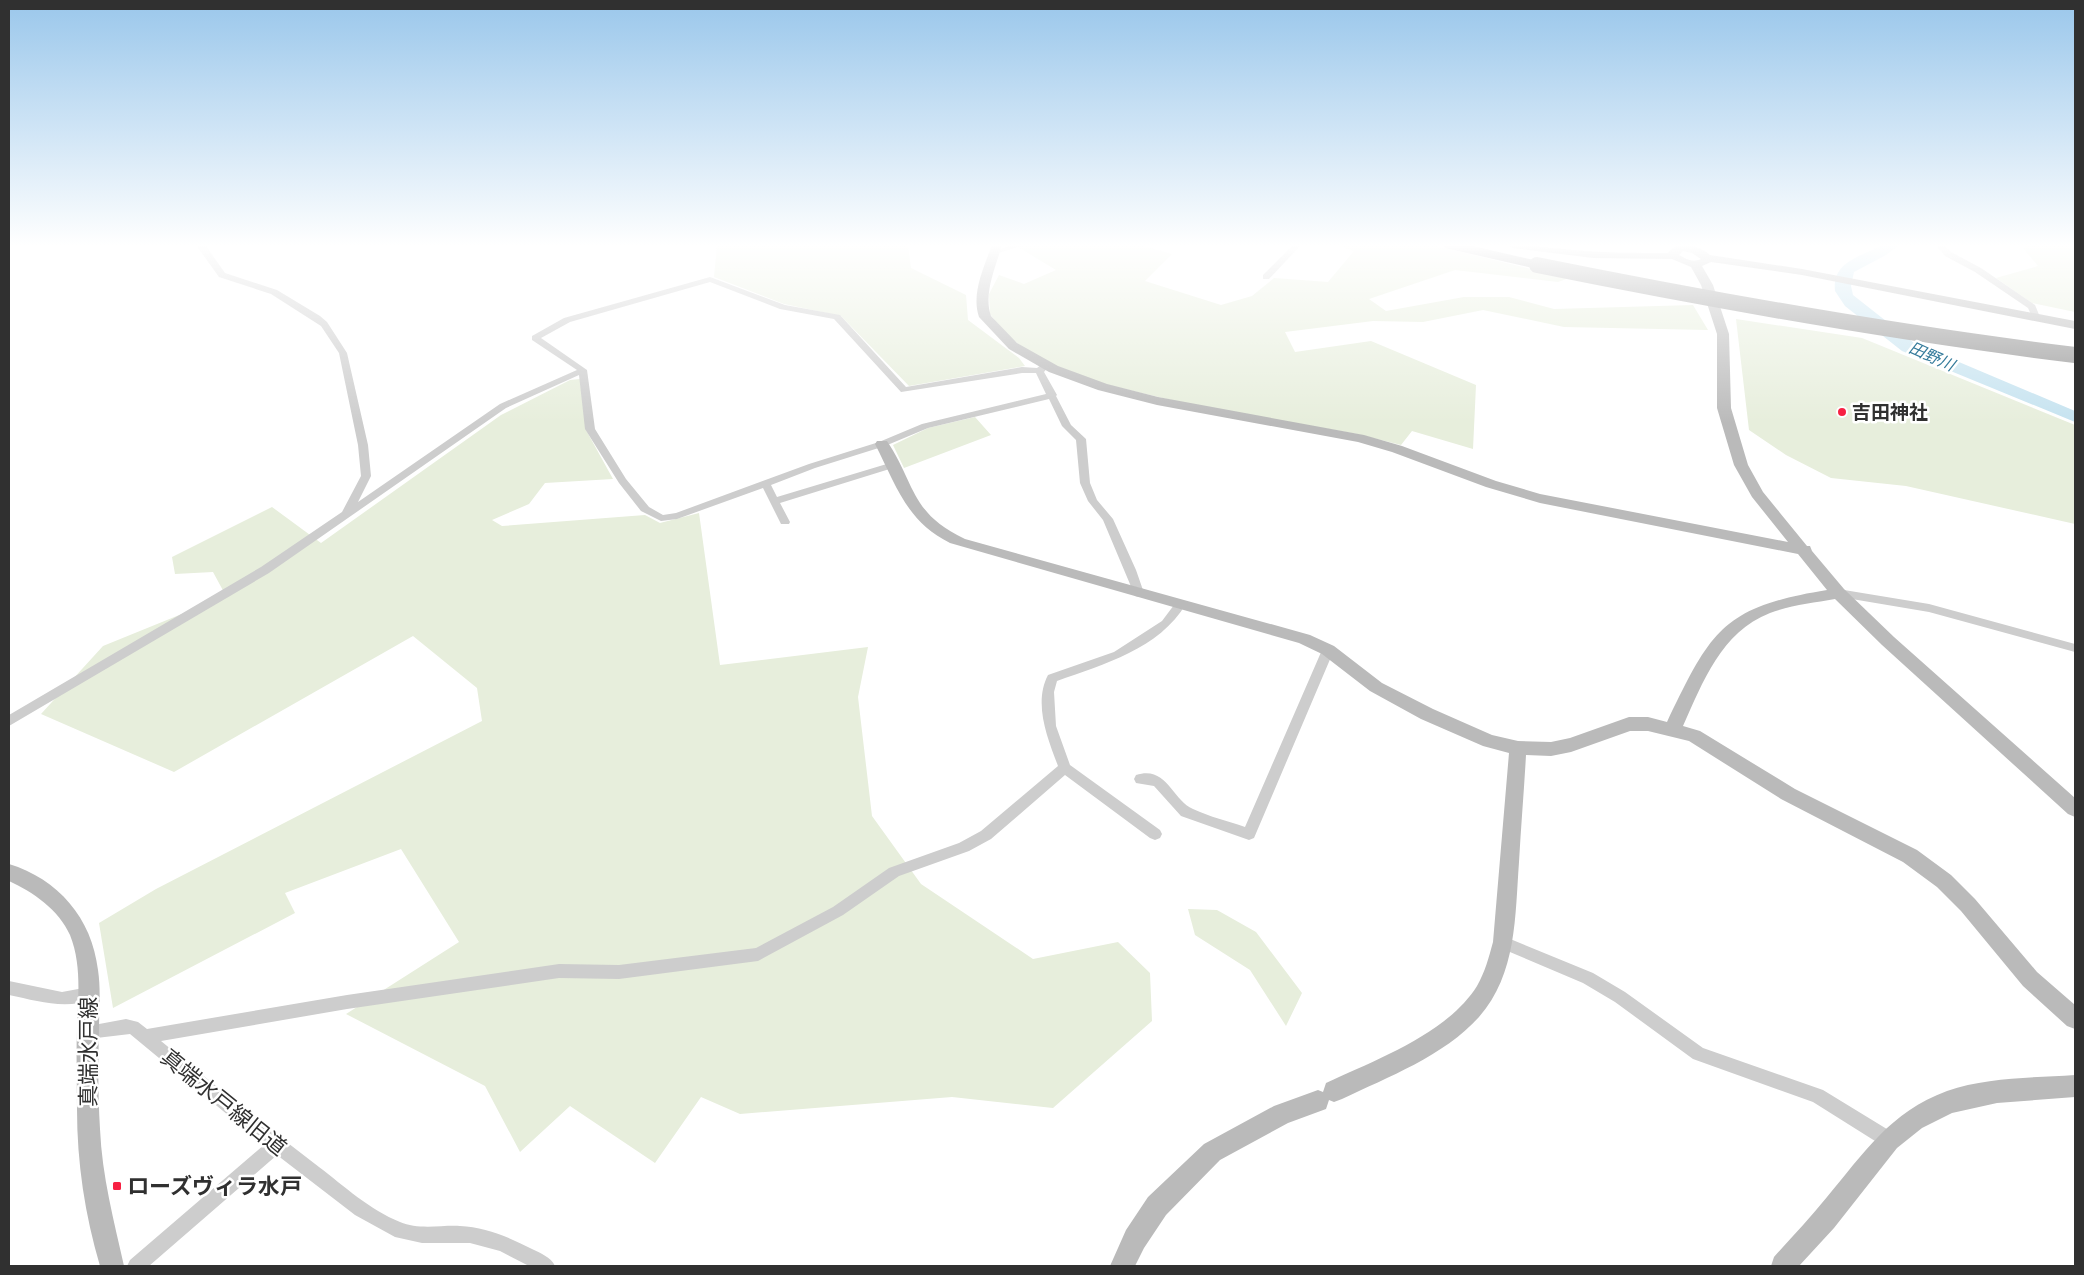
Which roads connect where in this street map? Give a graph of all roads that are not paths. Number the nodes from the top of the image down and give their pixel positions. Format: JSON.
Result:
{"nodes":[{"id":1,"x":295,"y":304,"type":"edge"},
{"id":2,"x":620,"y":304,"type":"edge"},
{"id":3,"x":776,"y":304,"type":"edge"},
{"id":4,"x":983,"y":304,"type":"edge"},
{"id":5,"x":1713,"y":304,"type":"edge"},
{"id":6,"x":1738,"y":304,"type":"edge"},
{"id":7,"x":1779,"y":304,"type":"edge"},
{"id":8,"x":1972,"y":304,"type":"edge"},
{"id":9,"x":2028,"y":304,"type":"edge"},
{"id":10,"x":2036,"y":317,"type":"junction"},
{"id":11,"x":2075,"y":325,"type":"edge"},
{"id":12,"x":2075,"y":347,"type":"edge"},
{"id":13,"x":2075,"y":355,"type":"edge"},
{"id":14,"x":1043,"y":368,"type":"junction"},
{"id":15,"x":582,"y":370,"type":"junction"},
{"id":16,"x":1053,"y":395,"type":"junction"},
{"id":17,"x":882,"y":444,"type":"junction"},
{"id":18,"x":893,"y":465,"type":"junction"},
{"id":19,"x":766,"y":484,"type":"junction"},
{"id":20,"x":774,"y":501,"type":"junction"},
{"id":21,"x":346,"y":515,"type":"junction"},
{"id":22,"x":785,"y":522,"type":"dead end"},
{"id":23,"x":1804,"y":550,"type":"junction"},
{"id":24,"x":1139,"y":593,"type":"junction"},
{"id":25,"x":1838,"y":593,"type":"junction"},
{"id":26,"x":1181,"y":604,"type":"junction"},
{"id":27,"x":2075,"y":648,"type":"edge"},
{"id":28,"x":1328,"y":650,"type":"junction"},
{"id":29,"x":9,"y":721,"type":"edge"},
{"id":30,"x":1673,"y":729,"type":"junction"},
{"id":31,"x":1518,"y":748,"type":"junction"},
{"id":32,"x":1065,"y":768,"type":"junction"},
{"id":33,"x":1140,"y":779,"type":"dead end"},
{"id":34,"x":2075,"y":809,"type":"edge"},
{"id":35,"x":1156,"y":834,"type":"dead end"},
{"id":36,"x":9,"y":872,"type":"edge"},
{"id":37,"x":1503,"y":942,"type":"junction"},
{"id":38,"x":9,"y":988,"type":"edge"},
{"id":39,"x":89,"y":994,"type":"junction"},
{"id":40,"x":2075,"y":1020,"type":"edge"},
{"id":41,"x":88,"y":1032,"type":"junction"},
{"id":42,"x":144,"y":1037,"type":"junction"},
{"id":43,"x":2075,"y":1086,"type":"edge"},
{"id":44,"x":1889,"y":1140,"type":"junction"},
{"id":45,"x":276,"y":1145,"type":"junction"},
{"id":46,"x":112,"y":1266,"type":"edge"},
{"id":47,"x":136,"y":1266,"type":"edge"},
{"id":48,"x":546,"y":1266,"type":"edge"},
{"id":49,"x":1122,"y":1266,"type":"edge"},
{"id":50,"x":1783,"y":1266,"type":"edge"}],
"edges":[{"from":1,"to":21,"type":"street"},
{"from":2,"to":15,"type":"street"},
{"from":3,"to":14,"type":"street"},
{"from":4,"to":14,"type":"street"},
{"from":5,"to":23,"type":"street"},
{"from":6,"to":13,"type":"highway","bridge":true},
{"from":7,"to":12,"type":"highway"},
{"from":8,"to":10,"type":"street"},
{"from":9,"to":10,"type":"street"},
{"from":10,"to":11,"type":"street"},
{"from":14,"to":16,"type":"street"},
{"from":14,"to":23,"type":"street"},
{"from":15,"to":19,"type":"street"},
{"from":15,"to":21,"type":"street"},
{"from":16,"to":17,"type":"street"},
{"from":16,"to":24,"type":"street"},
{"from":17,"to":18,"type":"street"},
{"from":17,"to":19,"type":"street"},
{"from":18,"to":20,"type":"street"},
{"from":18,"to":24,"type":"street"},
{"from":19,"to":20,"type":"street"},
{"from":20,"to":22,"type":"street"},
{"from":21,"to":29,"type":"street"},
{"from":23,"to":25,"type":"street"},
{"from":24,"to":26,"type":"street"},
{"from":25,"to":27,"type":"street"},
{"from":25,"to":30,"type":"street"},
{"from":25,"to":34,"type":"street"},
{"from":26,"to":28,"type":"street"},
{"from":26,"to":32,"type":"street"},
{"from":28,"to":31,"type":"street"},
{"from":28,"to":33,"type":"street"},
{"from":30,"to":31,"type":"street"},
{"from":30,"to":40,"type":"street"},
{"from":31,"to":37,"type":"street"},
{"from":32,"to":35,"type":"street"},
{"from":32,"to":42,"type":"street"},
{"from":36,"to":39,"type":"street","name":"真端水戸線"},
{"from":37,"to":44,"type":"street"},
{"from":37,"to":49,"type":"street"},
{"from":38,"to":39,"type":"street"},
{"from":39,"to":41,"type":"street","name":"真端水戸線"},
{"from":41,"to":42,"type":"street","name":"真端水戸線旧道"},
{"from":41,"to":46,"type":"street","name":"真端水戸線"},
{"from":42,"to":45,"type":"street","name":"真端水戸線旧道"},
{"from":43,"to":44,"type":"street"},
{"from":44,"to":50,"type":"street"},
{"from":45,"to":47,"type":"street"},
{"from":45,"to":48,"type":"street","name":"真端水戸線旧道"}]}
